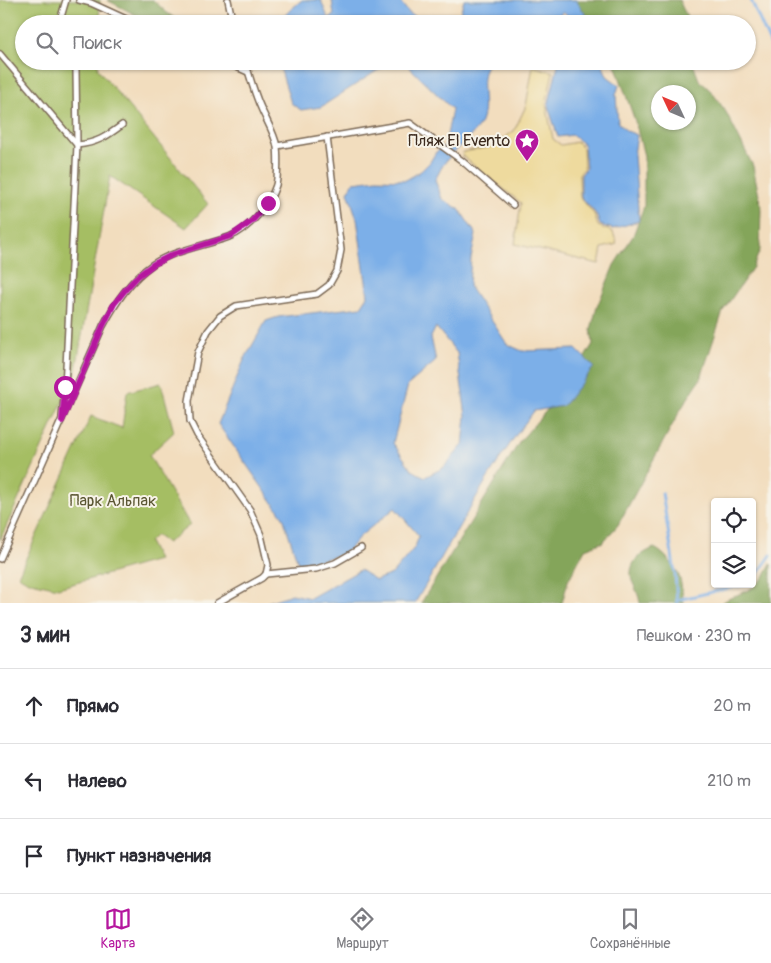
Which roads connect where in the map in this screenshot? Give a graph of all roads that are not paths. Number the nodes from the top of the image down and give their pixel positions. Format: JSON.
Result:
{"nodes":[{"id":1,"x":66,"y":0,"type":"edge"},
{"id":2,"x":79,"y":0,"type":"edge"},
{"id":3,"x":228,"y":0,"type":"edge"},
{"id":4,"x":62,"y":15,"type":"edge"},
{"id":5,"x":117,"y":15,"type":"edge"},
{"id":6,"x":231,"y":15,"type":"edge"},
{"id":7,"x":0,"y":54,"type":"edge"},
{"id":8,"x":76,"y":70,"type":"dead end"},
{"id":9,"x":243,"y":70,"type":"edge"},
{"id":10,"x":248,"y":72,"type":"joint"},
{"id":11,"x":122,"y":125,"type":"dead end"},
{"id":12,"x":327,"y":137,"type":"junction"},
{"id":13,"x":77,"y":145,"type":"junction"},
{"id":14,"x":277,"y":146,"type":"junction"},
{"id":15,"x":513,"y":205,"type":"dead end"},
{"id":16,"x":62,"y":421,"type":"junction"},
{"id":17,"x":361,"y":548,"type":"dead end"},
{"id":18,"x":0,"y":558,"type":"edge"},
{"id":19,"x":266,"y":574,"type":"junction"},
{"id":20,"x":217,"y":603,"type":"edge"}],
"edges":[{"from":1,"to":4,"type":"lane"},
{"from":2,"to":5,"type":"lane"},
{"from":3,"to":6,"type":"lane"},
{"from":7,"to":13,"type":"lane"},
{"from":8,"to":13,"type":"lane"},
{"from":9,"to":10,"type":"lane"},
{"from":10,"to":14,"type":"lane"},
{"from":11,"to":13,"type":"lane"},
{"from":12,"to":14,"type":"lane"},
{"from":12,"to":15,"type":"lane"},
{"from":12,"to":19,"type":"lane"},
{"from":13,"to":16,"type":"lane"},
{"from":14,"to":16,"type":"lane"},
{"from":16,"to":18,"type":"lane"},
{"from":17,"to":19,"type":"lane"},
{"from":19,"to":20,"type":"lane"}]}
